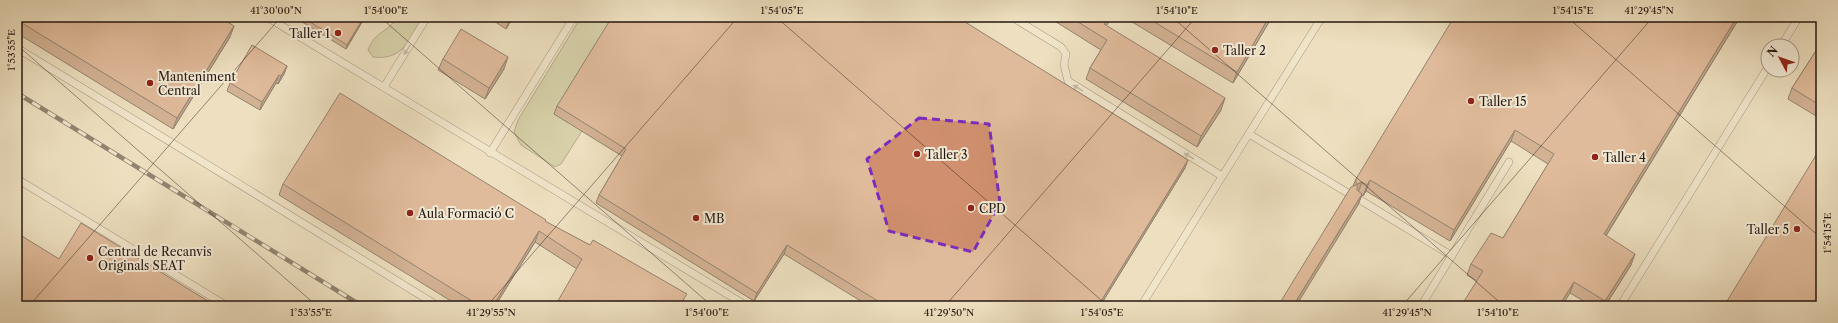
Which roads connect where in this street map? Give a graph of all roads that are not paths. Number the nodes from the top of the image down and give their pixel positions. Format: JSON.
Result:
{"nodes":[{"id":1,"x":267,"y":17,"type":"edge"},
{"id":2,"x":427,"y":17,"type":"edge"},
{"id":3,"x":574,"y":17,"type":"edge"},
{"id":4,"x":1012,"y":17,"type":"edge"},
{"id":5,"x":1322,"y":17,"type":"edge"},
{"id":6,"x":1799,"y":17,"type":"edge"},
{"id":7,"x":1786,"y":38,"type":"edge"},
{"id":8,"x":17,"y":48,"type":"edge"},
{"id":9,"x":1761,"y":78,"type":"edge"},
{"id":10,"x":384,"y":87,"type":"junction"},
{"id":11,"x":1249,"y":134,"type":"junction"},
{"id":12,"x":490,"y":153,"type":"junction"},
{"id":13,"x":1510,"y":162,"type":"dead end"},
{"id":14,"x":1222,"y":176,"type":"junction"},
{"id":15,"x":17,"y":179,"type":"edge"},
{"id":16,"x":1348,"y":193,"type":"edge"},
{"id":17,"x":1357,"y":198,"type":"edge"},
{"id":18,"x":1452,"y":256,"type":"junction"},
{"id":19,"x":227,"y":306,"type":"edge"},
{"id":20,"x":438,"y":306,"type":"edge"},
{"id":21,"x":747,"y":306,"type":"edge"},
{"id":22,"x":1141,"y":306,"type":"edge"},
{"id":23,"x":1421,"y":306,"type":"edge"},
{"id":24,"x":1620,"y":306,"type":"edge"}],
"edges":[{"from":1,"to":10,"type":"lane"},
{"from":2,"to":10,"type":"lane","one_way":true},
{"from":3,"to":12,"type":"lane"},
{"from":14,"to":4,"type":"lane","one_way":true},
{"from":5,"to":11,"type":"lane"},
{"from":6,"to":7,"type":"lane"},
{"from":8,"to":20,"type":"lane"},
{"from":9,"to":24,"type":"lane"},
{"from":10,"to":12,"type":"lane"},
{"from":11,"to":14,"type":"lane"},
{"from":11,"to":16,"type":"lane"},
{"from":12,"to":21,"type":"lane"},
{"from":13,"to":18,"type":"lane"},
{"from":14,"to":22,"type":"lane"},
{"from":15,"to":19,"type":"lane"},
{"from":17,"to":18,"type":"lane"},
{"from":18,"to":23,"type":"lane"}]}
